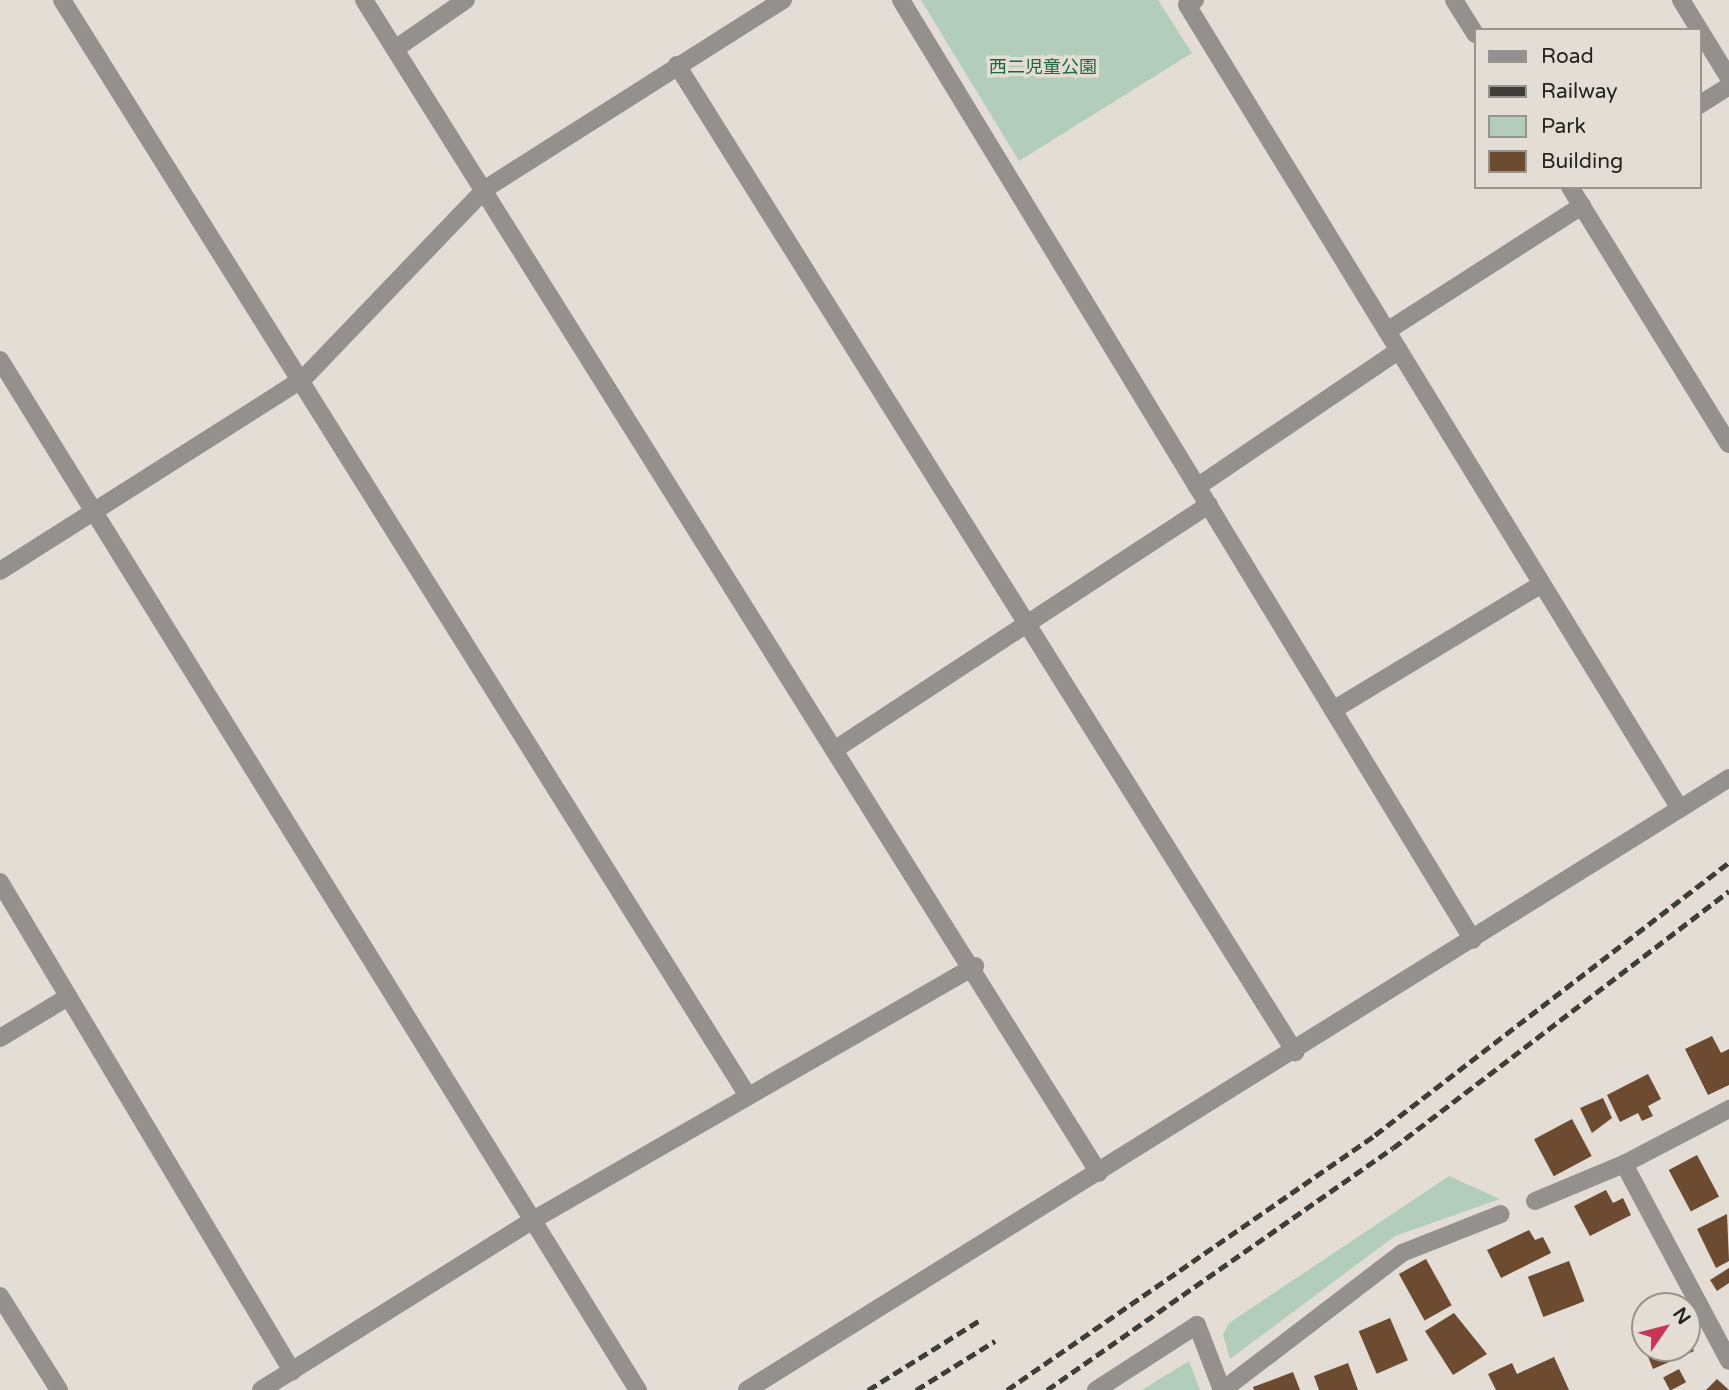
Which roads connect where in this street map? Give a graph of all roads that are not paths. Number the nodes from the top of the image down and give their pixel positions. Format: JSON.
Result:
{"nodes":[{"id":1,"x":62,"y":0,"type":"edge"},
{"id":2,"x":364,"y":0,"type":"edge"},
{"id":3,"x":466,"y":0,"type":"edge"},
{"id":4,"x":783,"y":0,"type":"edge"},
{"id":5,"x":901,"y":0,"type":"edge"},
{"id":6,"x":1195,"y":0,"type":"edge"},
{"id":7,"x":1454,"y":0,"type":"edge"},
{"id":8,"x":1681,"y":0,"type":"edge"},
{"id":9,"x":1698,"y":28,"type":"edge"},
{"id":10,"x":1474,"y":32,"type":"edge"},
{"id":11,"x":1701,"y":32,"type":"edge"},
{"id":12,"x":395,"y":49,"type":"junction"},
{"id":13,"x":677,"y":65,"type":"junction"},
{"id":14,"x":1729,"y":78,"type":"edge"},
{"id":15,"x":1729,"y":86,"type":"edge"},
{"id":16,"x":1701,"y":104,"type":"edge"},
{"id":17,"x":485,"y":189,"type":"junction"},
{"id":18,"x":1571,"y":189,"type":"edge"},
{"id":19,"x":1582,"y":206,"type":"junction"},
{"id":20,"x":1387,"y":331,"type":"junction"},
{"id":21,"x":1399,"y":350,"type":"junction"},
{"id":22,"x":0,"y":360,"type":"edge"},
{"id":23,"x":303,"y":379,"type":"junction"},
{"id":24,"x":1729,"y":444,"type":"edge"},
{"id":25,"x":1197,"y":486,"type":"junction"},
{"id":26,"x":1209,"y":505,"type":"junction"},
{"id":27,"x":94,"y":511,"type":"junction"},
{"id":28,"x":0,"y":571,"type":"edge"},
{"id":29,"x":1540,"y":584,"type":"junction"},
{"id":30,"x":1026,"y":624,"type":"junction"},
{"id":31,"x":1333,"y":710,"type":"junction"},
{"id":32,"x":834,"y":750,"type":"junction"},
{"id":33,"x":1729,"y":778,"type":"edge"},
{"id":34,"x":1680,"y":809,"type":"junction"},
{"id":35,"x":0,"y":881,"type":"edge"},
{"id":36,"x":1473,"y":940,"type":"junction"},
{"id":37,"x":975,"y":966,"type":"junction"},
{"id":38,"x":68,"y":997,"type":"junction"},
{"id":39,"x":0,"y":1038,"type":"edge"},
{"id":40,"x":1295,"y":1052,"type":"junction"},
{"id":41,"x":748,"y":1096,"type":"junction"},
{"id":42,"x":1729,"y":1109,"type":"edge"},
{"id":43,"x":1624,"y":1164,"type":"junction"},
{"id":44,"x":1099,"y":1173,"type":"junction"},
{"id":45,"x":1535,"y":1201,"type":"dead end"},
{"id":46,"x":1502,"y":1214,"type":"dead end"},
{"id":47,"x":533,"y":1220,"type":"junction"},
{"id":48,"x":0,"y":1296,"type":"edge"},
{"id":49,"x":1729,"y":1361,"type":"edge"},
{"id":50,"x":292,"y":1371,"type":"junction"},
{"id":51,"x":60,"y":1390,"type":"edge"},
{"id":52,"x":261,"y":1390,"type":"edge"},
{"id":53,"x":638,"y":1390,"type":"edge"},
{"id":54,"x":747,"y":1390,"type":"edge"},
{"id":55,"x":1096,"y":1390,"type":"edge"},
{"id":56,"x":1222,"y":1390,"type":"edge"}],
"edges":[{"from":1,"to":23,"type":"street"},
{"from":2,"to":12,"type":"street"},
{"from":3,"to":12,"type":"street"},
{"from":4,"to":13,"type":"street"},
{"from":5,"to":25,"type":"street"},
{"from":6,"to":20,"type":"street"},
{"from":7,"to":10,"type":"street"},
{"from":8,"to":9,"type":"street"},
{"from":11,"to":14,"type":"street"},
{"from":12,"to":17,"type":"street"},
{"from":13,"to":17,"type":"street"},
{"from":13,"to":30,"type":"street"},
{"from":15,"to":16,"type":"street"},
{"from":17,"to":23,"type":"street"},
{"from":17,"to":32,"type":"street"},
{"from":18,"to":19,"type":"street"},
{"from":19,"to":20,"type":"street"},
{"from":19,"to":24,"type":"street"},
{"from":20,"to":21,"type":"street"},
{"from":21,"to":25,"type":"street"},
{"from":21,"to":29,"type":"street"},
{"from":22,"to":27,"type":"street"},
{"from":23,"to":27,"type":"street"},
{"from":23,"to":41,"type":"street"},
{"from":25,"to":26,"type":"street"},
{"from":26,"to":30,"type":"street"},
{"from":26,"to":31,"type":"street"},
{"from":27,"to":28,"type":"street"},
{"from":27,"to":47,"type":"street"},
{"from":29,"to":31,"type":"street"},
{"from":29,"to":34,"type":"street"},
{"from":30,"to":32,"type":"street"},
{"from":30,"to":40,"type":"street"},
{"from":31,"to":36,"type":"street"},
{"from":32,"to":37,"type":"street"},
{"from":33,"to":34,"type":"street"},
{"from":34,"to":36,"type":"street"},
{"from":35,"to":38,"type":"street"},
{"from":36,"to":40,"type":"street"},
{"from":37,"to":41,"type":"street"},
{"from":37,"to":44,"type":"street"},
{"from":38,"to":39,"type":"street"},
{"from":38,"to":50,"type":"street"},
{"from":40,"to":44,"type":"street"},
{"from":41,"to":47,"type":"street"},
{"from":42,"to":43,"type":"street"},
{"from":43,"to":45,"type":"street"},
{"from":43,"to":49,"type":"street"},
{"from":44,"to":54,"type":"street"},
{"from":46,"to":56,"type":"street"},
{"from":47,"to":50,"type":"street"},
{"from":47,"to":53,"type":"street"},
{"from":48,"to":51,"type":"street"},
{"from":50,"to":52,"type":"street"},
{"from":55,"to":56,"type":"street"}]}
